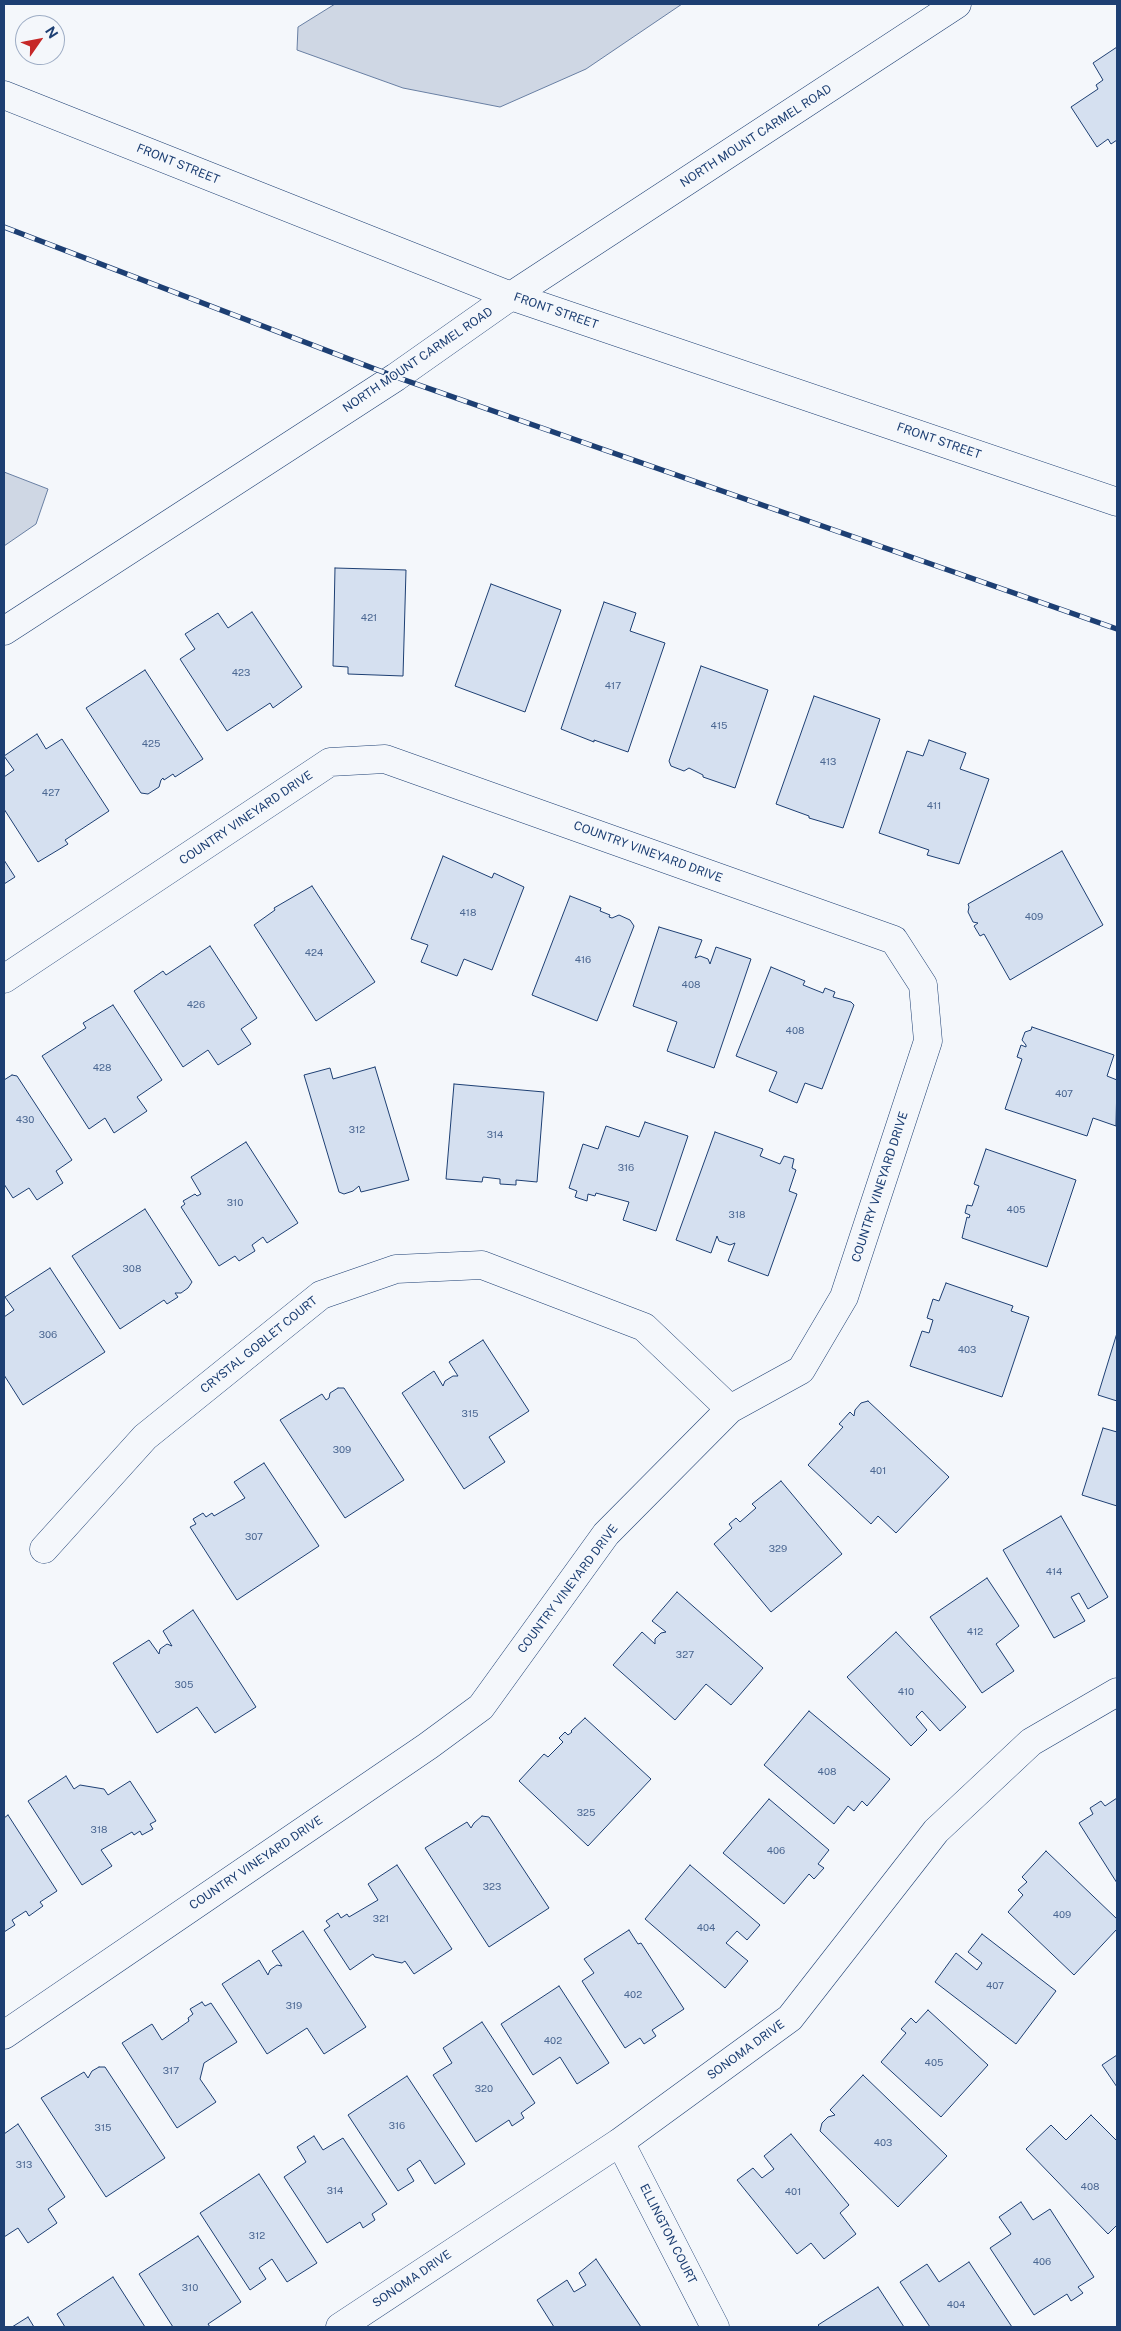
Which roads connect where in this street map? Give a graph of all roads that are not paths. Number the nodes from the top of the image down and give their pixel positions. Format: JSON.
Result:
{"nodes":[{"id":1,"x":957,"y":4,"type":"edge"},
{"id":2,"x":4,"y":94,"type":"edge"},
{"id":3,"x":511,"y":296,"type":"junction"},
{"id":4,"x":1117,"y":502,"type":"edge"},
{"id":5,"x":4,"y":631,"type":"edge"},
{"id":6,"x":4,"y":979,"type":"edge"},
{"id":7,"x":730,"y":1409,"type":"junction"},
{"id":8,"x":44,"y":1549,"type":"dead end"},
{"id":9,"x":1117,"y":1692,"type":"edge"},
{"id":10,"x":4,"y":2035,"type":"edge"},
{"id":11,"x":620,"y":2142,"type":"junction"},
{"id":12,"x":340,"y":2327,"type":"edge"},
{"id":13,"x":715,"y":2327,"type":"edge"}],
"edges":[{"from":1,"to":3,"type":"street","name":"NORTH MOUNT CARMEL ROAD"},
{"from":2,"to":3,"type":"street","name":"FRONT STREET"},
{"from":3,"to":4,"type":"street","name":"FRONT STREET"},
{"from":3,"to":5,"type":"street","name":"NORTH MOUNT CARMEL ROAD"},
{"from":6,"to":7,"type":"street","name":"COUNTRY VINEYARD DRIVE"},
{"from":7,"to":8,"type":"street","name":"CRYSTAL GOBLET COURT"},
{"from":7,"to":10,"type":"street","name":"COUNTRY VINEYARD DRIVE"},
{"from":9,"to":11,"type":"street","name":"SONOMA DRIVE"},
{"from":11,"to":12,"type":"street","name":"SONOMA DRIVE"},
{"from":11,"to":13,"type":"street","name":"ELLINGTON COURT"}]}
